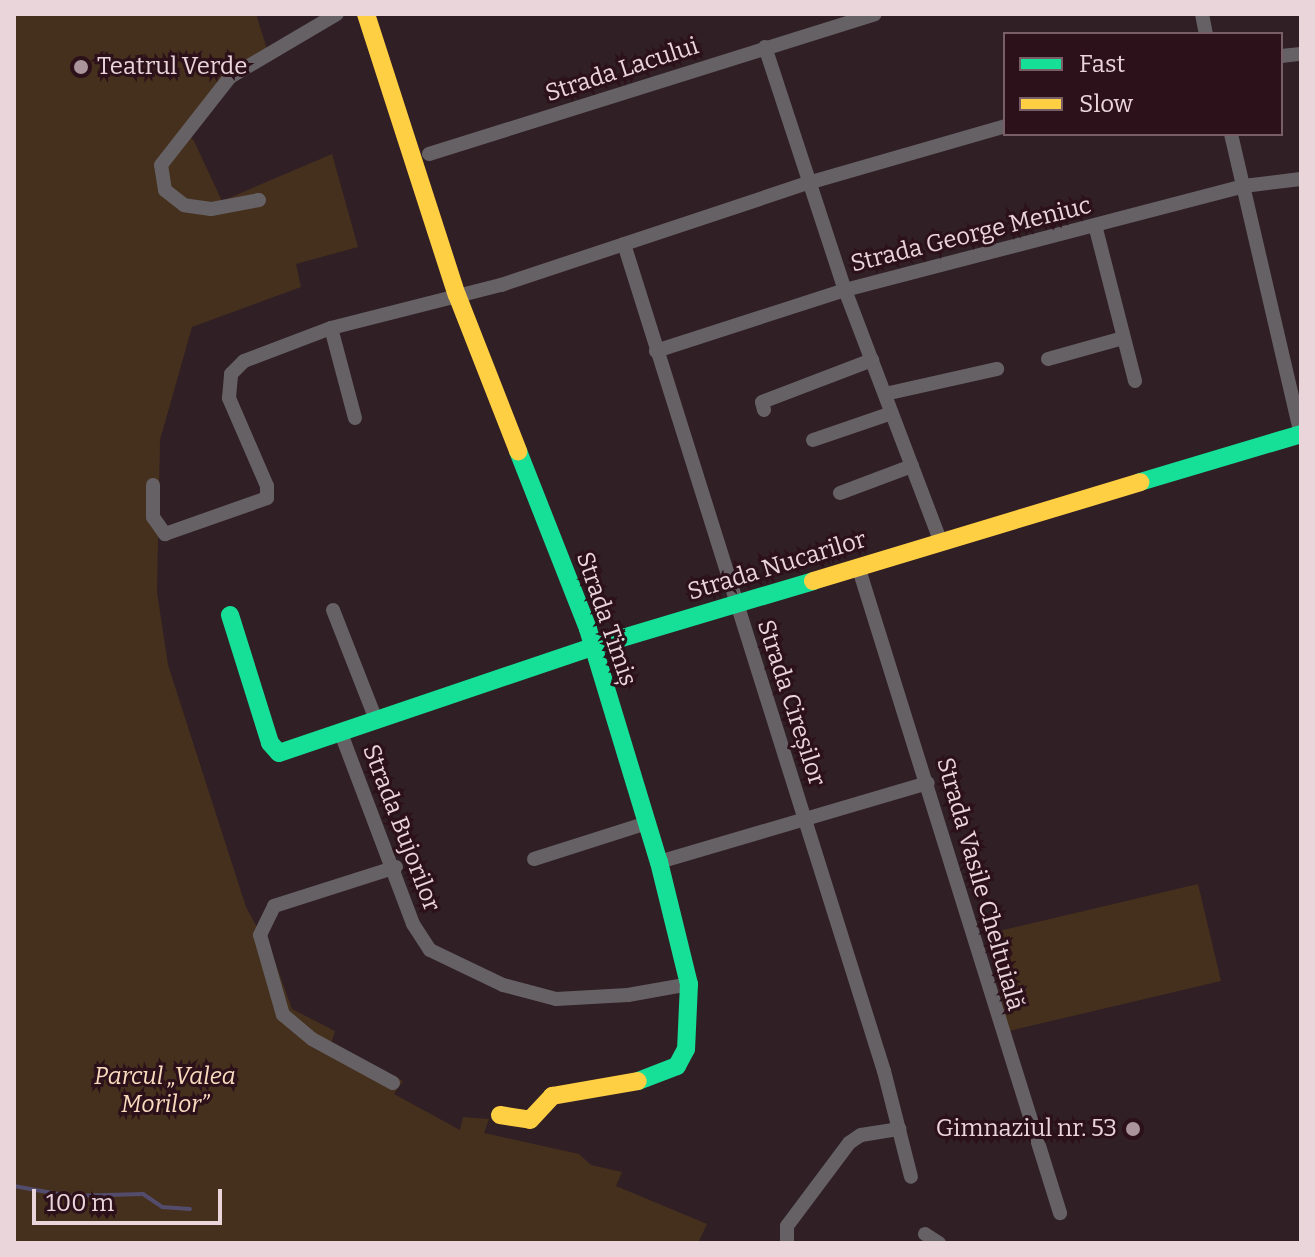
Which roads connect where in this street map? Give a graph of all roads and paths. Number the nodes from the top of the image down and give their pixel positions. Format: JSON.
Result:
{"nodes":[{"id":1,"x":337,"y":14,"type":"edge"},
{"id":2,"x":366,"y":14,"type":"edge"},
{"id":3,"x":875,"y":14,"type":"edge"},
{"id":4,"x":765,"y":47,"type":"junction"},
{"id":5,"x":1003,"y":127,"type":"edge"},
{"id":6,"x":1232,"y":136,"type":"edge"},
{"id":7,"x":429,"y":154,"type":"dead end"},
{"id":8,"x":1301,"y":179,"type":"edge"},
{"id":9,"x":808,"y":183,"type":"junction"},
{"id":10,"x":1244,"y":186,"type":"junction"},
{"id":11,"x":259,"y":200,"type":"dead end"},
{"id":12,"x":1095,"y":225,"type":"junction"},
{"id":13,"x":624,"y":244,"type":"junction"},
{"id":14,"x":845,"y":290,"type":"junction"},
{"id":15,"x":457,"y":295,"type":"junction"},
{"id":16,"x":331,"y":328,"type":"junction"},
{"id":17,"x":1123,"y":338,"type":"junction"},
{"id":18,"x":656,"y":351,"type":"junction"},
{"id":19,"x":1048,"y":359,"type":"dead end"},
{"id":20,"x":872,"y":360,"type":"junction"},
{"id":21,"x":997,"y":369,"type":"dead end"},
{"id":22,"x":1135,"y":381,"type":"dead end"},
{"id":23,"x":885,"y":394,"type":"junction"},
{"id":24,"x":764,"y":410,"type":"dead end"},
{"id":25,"x":892,"y":413,"type":"junction"},
{"id":26,"x":355,"y":418,"type":"dead end"},
{"id":27,"x":1301,"y":434,"type":"edge"},
{"id":28,"x":813,"y":440,"type":"dead end"},
{"id":29,"x":912,"y":466,"type":"junction"},
{"id":30,"x":153,"y":485,"type":"dead end"},
{"id":31,"x":840,"y":493,"type":"dead end"},
{"id":32,"x":940,"y":540,"type":"junction"},
{"id":33,"x":858,"y":566,"type":"junction"},
{"id":34,"x":736,"y":603,"type":"junction"},
{"id":35,"x":333,"y":610,"type":"dead end"},
{"id":36,"x":230,"y":615,"type":"dead end"},
{"id":37,"x":592,"y":647,"type":"junction"},
{"id":38,"x":377,"y":722,"type":"junction"},
{"id":39,"x":342,"y":736,"type":"junction"},
{"id":40,"x":928,"y":783,"type":"junction"},
{"id":41,"x":805,"y":819,"type":"junction"},
{"id":42,"x":647,"y":823,"type":"junction"},
{"id":43,"x":534,"y":859,"type":"dead end"},
{"id":44,"x":659,"y":862,"type":"junction"},
{"id":45,"x":396,"y":867,"type":"junction"},
{"id":46,"x":689,"y":984,"type":"junction"},
{"id":47,"x":393,"y":1083,"type":"dead end"},
{"id":48,"x":500,"y":1115,"type":"dead end"},
{"id":49,"x":900,"y":1129,"type":"junction"},
{"id":50,"x":911,"y":1177,"type":"dead end"},
{"id":51,"x":1060,"y":1213,"type":"dead end"},
{"id":52,"x":925,"y":1234,"type":"dead end"},
{"id":53,"x":786,"y":1238,"type":"edge"},
{"id":54,"x":939,"y":1243,"type":"edge"}],
"edges":[{"from":1,"to":11,"type":"street"},
{"from":2,"to":15,"type":"street","name":"Strada Timiș"},
{"from":3,"to":4,"type":"street","name":"Strada Lacului"},
{"from":4,"to":7,"type":"street","name":"Strada Lacului"},
{"from":4,"to":9,"type":"street"},
{"from":5,"to":9,"type":"street"},
{"from":6,"to":10,"type":"street"},
{"from":8,"to":10,"type":"street","name":"Strada George Meniuc"},
{"from":9,"to":13,"type":"street"},
{"from":9,"to":14,"type":"street"},
{"from":10,"to":12,"type":"street","name":"Strada George Meniuc"},
{"from":10,"to":27,"type":"street"},
{"from":12,"to":14,"type":"street","name":"Strada George Meniuc"},
{"from":12,"to":17,"type":"street"},
{"from":13,"to":15,"type":"street"},
{"from":13,"to":18,"type":"street","name":"Strada Cireșilor"},
{"from":14,"to":18,"type":"street","name":"Strada George Meniuc"},
{"from":14,"to":20,"type":"street"},
{"from":15,"to":16,"type":"street"},
{"from":15,"to":37,"type":"street","name":"Strada Timiș"},
{"from":16,"to":26,"type":"street"},
{"from":16,"to":30,"type":"street"},
{"from":17,"to":19,"type":"street"},
{"from":17,"to":22,"type":"street"},
{"from":18,"to":34,"type":"street","name":"Strada Cireșilor"},
{"from":20,"to":23,"type":"street"},
{"from":20,"to":24,"type":"street"},
{"from":21,"to":23,"type":"street"},
{"from":23,"to":25,"type":"street"},
{"from":25,"to":28,"type":"street"},
{"from":25,"to":29,"type":"street"},
{"from":27,"to":32,"type":"street","name":"Strada Nucarilor"},
{"from":29,"to":31,"type":"street"},
{"from":29,"to":32,"type":"street"},
{"from":32,"to":33,"type":"street","name":"Strada Nucarilor"},
{"from":33,"to":34,"type":"street","name":"Strada Nucarilor"},
{"from":33,"to":40,"type":"street","name":"Strada Vasile Cheltuială"},
{"from":34,"to":37,"type":"street","name":"Strada Nucarilor"},
{"from":34,"to":41,"type":"street","name":"Strada Cireșilor"},
{"from":35,"to":38,"type":"street","name":"Strada Bujorilor"},
{"from":36,"to":39,"type":"street","name":"Strada Nucarilor"},
{"from":37,"to":38,"type":"street","name":"Strada Nucarilor"},
{"from":37,"to":42,"type":"street","name":"Strada Timiș"},
{"from":38,"to":39,"type":"street","name":"Strada Nucarilor"},
{"from":39,"to":45,"type":"street","name":"Strada Bujorilor"},
{"from":40,"to":41,"type":"street"},
{"from":40,"to":51,"type":"street","name":"Strada Vasile Cheltuială"},
{"from":41,"to":44,"type":"street"},
{"from":41,"to":49,"type":"street","name":"Strada Cireșilor"},
{"from":42,"to":43,"type":"street"},
{"from":42,"to":44,"type":"street","name":"Strada Timiș"},
{"from":44,"to":46,"type":"street","name":"Strada Timiș"},
{"from":45,"to":46,"type":"street","name":"Strada Bujorilor"},
{"from":45,"to":47,"type":"street"},
{"from":46,"to":48,"type":"street","name":"Strada Timiș"},
{"from":49,"to":50,"type":"street","name":"Strada Cireșilor"},
{"from":49,"to":53,"type":"street"},
{"from":52,"to":54,"type":"street"}]}
